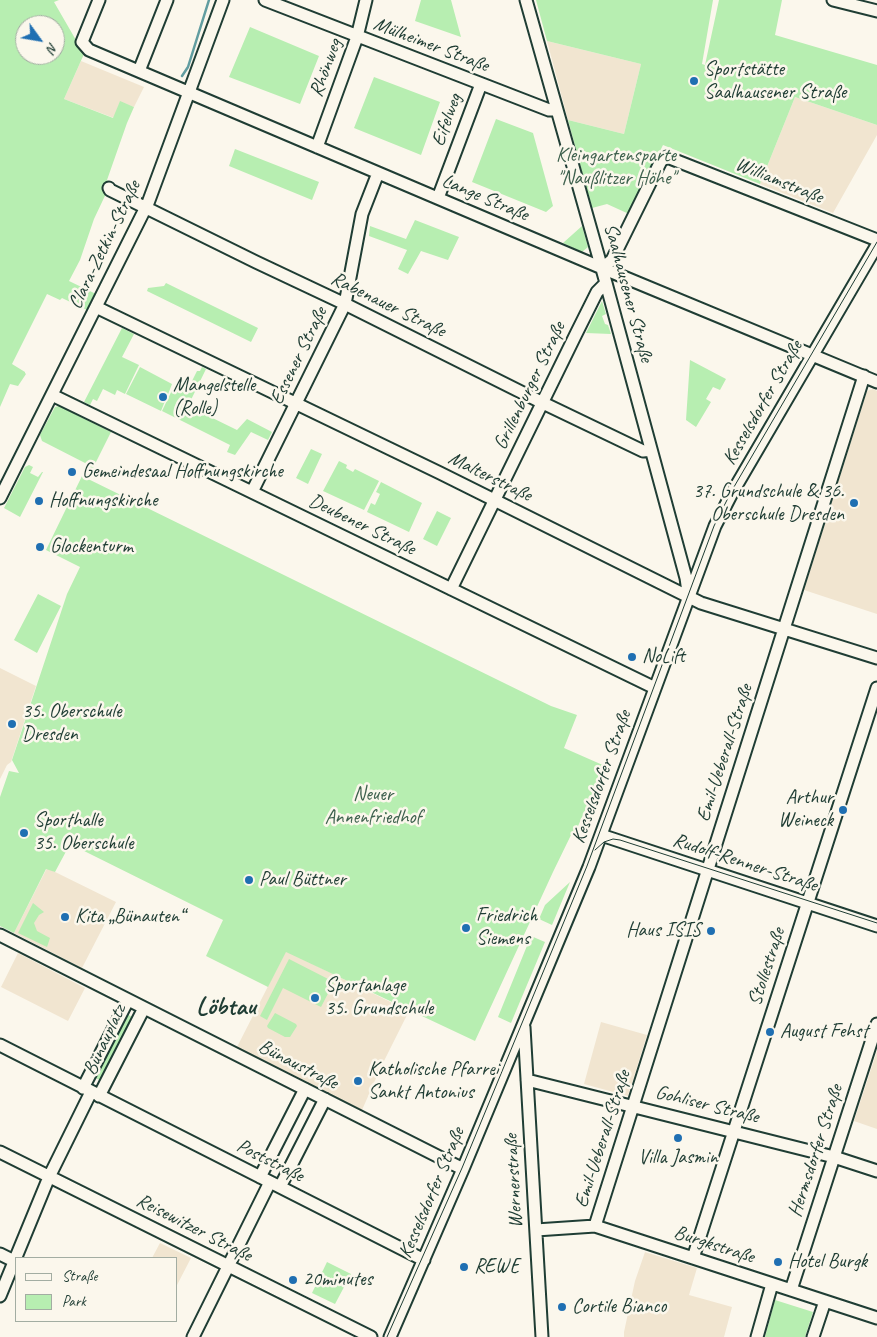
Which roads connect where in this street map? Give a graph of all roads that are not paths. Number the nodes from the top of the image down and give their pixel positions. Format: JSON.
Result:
{"nodes":[{"id":1,"x":99,"y":0,"type":"edge"},
{"id":2,"x":168,"y":0,"type":"edge"},
{"id":3,"x":223,"y":0,"type":"edge"},
{"id":4,"x":265,"y":0,"type":"edge"},
{"id":5,"x":366,"y":0,"type":"edge"},
{"id":6,"x":526,"y":0,"type":"edge"},
{"id":7,"x":833,"y":0,"type":"edge"},
{"id":8,"x":877,"y":11,"type":"edge"},
{"id":9,"x":357,"y":37,"type":"junction"},
{"id":10,"x":139,"y":72,"type":"junction"},
{"id":11,"x":481,"y":84,"type":"junction"},
{"id":12,"x":190,"y":93,"type":"junction"},
{"id":13,"x":557,"y":110,"type":"junction"},
{"id":14,"x":317,"y":147,"type":"junction"},
{"id":15,"x":378,"y":173,"type":"junction"},
{"id":16,"x":109,"y":188,"type":"dead end"},
{"id":17,"x":438,"y":198,"type":"junction"},
{"id":18,"x":146,"y":208,"type":"junction"},
{"id":19,"x":877,"y":240,"type":"edge"},
{"id":20,"x":877,"y":245,"type":"edge"},
{"id":21,"x":602,"y":268,"type":"junction"},
{"id":22,"x":606,"y":283,"type":"junction"},
{"id":23,"x":345,"y":304,"type":"junction"},
{"id":24,"x":96,"y":307,"type":"junction"},
{"id":25,"x":813,"y":355,"type":"junction"},
{"id":26,"x":864,"y":376,"type":"junction"},
{"id":27,"x":877,"y":382,"type":"edge"},
{"id":28,"x":52,"y":395,"type":"junction"},
{"id":29,"x":543,"y":403,"type":"junction"},
{"id":30,"x":296,"y":404,"type":"junction"},
{"id":31,"x":652,"y":450,"type":"junction"},
{"id":32,"x":252,"y":492,"type":"junction"},
{"id":33,"x":0,"y":498,"type":"edge"},
{"id":34,"x":495,"y":500,"type":"junction"},
{"id":35,"x":451,"y":589,"type":"junction"},
{"id":36,"x":688,"y":597,"type":"junction"},
{"id":37,"x":784,"y":629,"type":"junction"},
{"id":38,"x":877,"y":658,"type":"edge"},
{"id":39,"x":655,"y":688,"type":"junction"},
{"id":40,"x":877,"y":688,"type":"edge"},
{"id":41,"x":601,"y":835,"type":"junction"},
{"id":42,"x":708,"y":871,"type":"junction"},
{"id":43,"x":808,"y":904,"type":"junction"},
{"id":44,"x":877,"y":926,"type":"edge"},
{"id":45,"x":0,"y":935,"type":"edge"},
{"id":46,"x":128,"y":1000,"type":"junction"},
{"id":47,"x":144,"y":1008,"type":"junction"},
{"id":48,"x":524,"y":1023,"type":"junction"},
{"id":49,"x":877,"y":1024,"type":"edge"},
{"id":50,"x":0,"y":1046,"type":"edge"},
{"id":51,"x":527,"y":1080,"type":"junction"},
{"id":52,"x":305,"y":1089,"type":"junction"},
{"id":53,"x":91,"y":1092,"type":"junction"},
{"id":54,"x":325,"y":1099,"type":"junction"},
{"id":55,"x":633,"y":1105,"type":"junction"},
{"id":56,"x":734,"y":1131,"type":"junction"},
{"id":57,"x":0,"y":1152,"type":"edge"},
{"id":58,"x":834,"y":1157,"type":"junction"},
{"id":59,"x":463,"y":1169,"type":"junction"},
{"id":60,"x":877,"y":1171,"type":"edge"},
{"id":61,"x":49,"y":1177,"type":"junction"},
{"id":62,"x":270,"y":1182,"type":"junction"},
{"id":63,"x":595,"y":1226,"type":"junction"},
{"id":64,"x":536,"y":1230,"type":"junction"},
{"id":65,"x":0,"y":1254,"type":"edge"},
{"id":66,"x":17,"y":1257,"type":"edge"},
{"id":67,"x":693,"y":1258,"type":"junction"},
{"id":68,"x":424,"y":1260,"type":"junction"},
{"id":69,"x":15,"y":1261,"type":"edge"},
{"id":70,"x":228,"y":1266,"type":"junction"},
{"id":71,"x":772,"y":1284,"type":"junction"},
{"id":72,"x":791,"y":1290,"type":"junction"},
{"id":73,"x":0,"y":1296,"type":"edge"},
{"id":74,"x":825,"y":1301,"type":"junction"},
{"id":75,"x":877,"y":1318,"type":"edge"},
{"id":76,"x":193,"y":1337,"type":"edge"},
{"id":77,"x":371,"y":1337,"type":"edge"},
{"id":78,"x":390,"y":1337,"type":"edge"},
{"id":79,"x":542,"y":1337,"type":"edge"},
{"id":80,"x":757,"y":1337,"type":"edge"},
{"id":81,"x":813,"y":1337,"type":"edge"}],
"edges":[{"from":1,"to":10,"type":"street","name":"Lange Straße"},
{"from":2,"to":10,"type":"street"},
{"from":3,"to":12,"type":"street","name":"Clara-Zetkin-Straße"},
{"from":4,"to":9,"type":"street","name":"Mülheimer Straße"},
{"from":5,"to":9,"type":"street","name":"Rhönweg"},
{"from":6,"to":13,"type":"street","name":"Saalhausener Straße"},
{"from":7,"to":8,"type":"street"},
{"from":9,"to":11,"type":"street","name":"Mülheimer Straße"},
{"from":9,"to":14,"type":"street","name":"Rhönweg"},
{"from":10,"to":12,"type":"street","name":"Lange Straße"},
{"from":11,"to":13,"type":"street","name":"Mülheimer Straße"},
{"from":11,"to":17,"type":"street","name":"Eifelweg"},
{"from":12,"to":14,"type":"street","name":"Lange Straße"},
{"from":12,"to":18,"type":"street","name":"Clara-Zetkin-Straße"},
{"from":13,"to":21,"type":"street","name":"Saalhausener Straße"},
{"from":14,"to":15,"type":"street","name":"Lange Straße"},
{"from":15,"to":17,"type":"street","name":"Lange Straße"},
{"from":15,"to":23,"type":"street","name":"Essener Straße"},
{"from":16,"to":18,"type":"street","name":"Rabenauer Straße"},
{"from":17,"to":21,"type":"street","name":"Lange Straße"},
{"from":18,"to":23,"type":"street","name":"Rabenauer Straße"},
{"from":18,"to":24,"type":"street","name":"Clara-Zetkin-Straße"},
{"from":19,"to":21,"type":"street","name":"Williamstraße"},
{"from":20,"to":25,"type":"street","name":"Kesselsdorfer Straße"},
{"from":21,"to":22,"type":"street","name":"Saalhausener Straße"},
{"from":21,"to":25,"type":"street","name":"Lange Straße"},
{"from":22,"to":29,"type":"street","name":"Grillenburger Straße"},
{"from":22,"to":31,"type":"street","name":"Saalhausener Straße"},
{"from":23,"to":29,"type":"street","name":"Rabenauer Straße"},
{"from":23,"to":30,"type":"street","name":"Essener Straße"},
{"from":24,"to":28,"type":"street","name":"Clara-Zetkin-Straße"},
{"from":24,"to":30,"type":"street","name":"Malterstraße"},
{"from":25,"to":26,"type":"street","name":"Lange Straße"},
{"from":25,"to":36,"type":"street","name":"Kesselsdorfer Straße"},
{"from":26,"to":27,"type":"street","name":"Lange Straße"},
{"from":26,"to":37,"type":"street","name":"Emil-Ueberall-Straße"},
{"from":28,"to":32,"type":"street","name":"Deubener Straße"},
{"from":28,"to":33,"type":"street","name":"Clara-Zetkin-Straße"},
{"from":29,"to":31,"type":"street","name":"Rabenauer Straße"},
{"from":29,"to":34,"type":"street","name":"Grillenburger Straße"},
{"from":30,"to":32,"type":"street","name":"Essener Straße"},
{"from":30,"to":34,"type":"street","name":"Malterstraße"},
{"from":31,"to":36,"type":"street","name":"Saalhausener Straße"},
{"from":32,"to":35,"type":"street","name":"Deubener Straße"},
{"from":34,"to":35,"type":"street","name":"Grillenburger Straße"},
{"from":34,"to":36,"type":"street","name":"Malterstraße"},
{"from":35,"to":39,"type":"street","name":"Deubener Straße"},
{"from":36,"to":37,"type":"street","name":"Malterstraße"},
{"from":36,"to":39,"type":"street","name":"Kesselsdorfer Straße"},
{"from":37,"to":38,"type":"street","name":"Malterstraße"},
{"from":37,"to":42,"type":"street","name":"Emil-Ueberall-Straße"},
{"from":39,"to":41,"type":"street","name":"Kesselsdorfer Straße"},
{"from":40,"to":43,"type":"street","name":"Stollestraße"},
{"from":41,"to":42,"type":"street","name":"Rudolf-Renner-Straße"},
{"from":41,"to":48,"type":"street","name":"Kesselsdorfer Straße"},
{"from":42,"to":43,"type":"street","name":"Rudolf-Renner-Straße"},
{"from":42,"to":55,"type":"street","name":"Emil-Ueberall-Straße"},
{"from":43,"to":44,"type":"street","name":"Rudolf-Renner-Straße"},
{"from":43,"to":56,"type":"street","name":"Stollestraße"},
{"from":45,"to":46,"type":"street"},
{"from":46,"to":47,"type":"street","name":"Bünauplatz"},
{"from":46,"to":53,"type":"street","name":"Bünauplatz"},
{"from":47,"to":52,"type":"street","name":"Bünaustraße"},
{"from":47,"to":53,"type":"street","name":"Bünauplatz"},
{"from":48,"to":51,"type":"street","name":"Wernerstraße"},
{"from":48,"to":59,"type":"street","name":"Kesselsdorfer Straße"},
{"from":49,"to":58,"type":"street","name":"Hermsdorfer Straße"},
{"from":50,"to":53,"type":"street","name":"Poststraße"},
{"from":51,"to":55,"type":"street","name":"Gohliser Straße"},
{"from":51,"to":64,"type":"street","name":"Wernerstraße"},
{"from":52,"to":54,"type":"street","name":"Bünaustraße"},
{"from":52,"to":62,"type":"street"},
{"from":53,"to":61,"type":"street"},
{"from":53,"to":62,"type":"street","name":"Poststraße"},
{"from":54,"to":59,"type":"street","name":"Bünaustraße"},
{"from":54,"to":62,"type":"street"},
{"from":55,"to":56,"type":"street","name":"Gohliser Straße"},
{"from":55,"to":63,"type":"street","name":"Emil-Ueberall-Straße"},
{"from":56,"to":58,"type":"street","name":"Gohliser Straße"},
{"from":56,"to":67,"type":"street","name":"Stollestraße"},
{"from":57,"to":61,"type":"street","name":"Reisewitzer Straße"},
{"from":58,"to":60,"type":"street","name":"Gohliser Straße"},
{"from":58,"to":72,"type":"street","name":"Hermsdorfer Straße"},
{"from":59,"to":68,"type":"street","name":"Kesselsdorfer Straße"},
{"from":61,"to":66,"type":"street"},
{"from":61,"to":70,"type":"street","name":"Reisewitzer Straße"},
{"from":62,"to":68,"type":"street","name":"Poststraße"},
{"from":62,"to":70,"type":"street"},
{"from":63,"to":64,"type":"street","name":"Burgkstraße"},
{"from":63,"to":67,"type":"street","name":"Burgkstraße"},
{"from":64,"to":79,"type":"street","name":"Wernerstraße"},
{"from":65,"to":69,"type":"street"},
{"from":67,"to":71,"type":"street","name":"Burgkstraße"},
{"from":68,"to":78,"type":"street","name":"Kesselsdorfer Straße"},
{"from":69,"to":73,"type":"street"},
{"from":70,"to":76,"type":"street"},
{"from":70,"to":77,"type":"street","name":"Reisewitzer Straße"},
{"from":71,"to":72,"type":"street","name":"Burgkstraße"},
{"from":71,"to":80,"type":"street"},
{"from":72,"to":74,"type":"street","name":"Burgkstraße"},
{"from":74,"to":75,"type":"street","name":"Burgkstraße"},
{"from":74,"to":81,"type":"street"}]}
